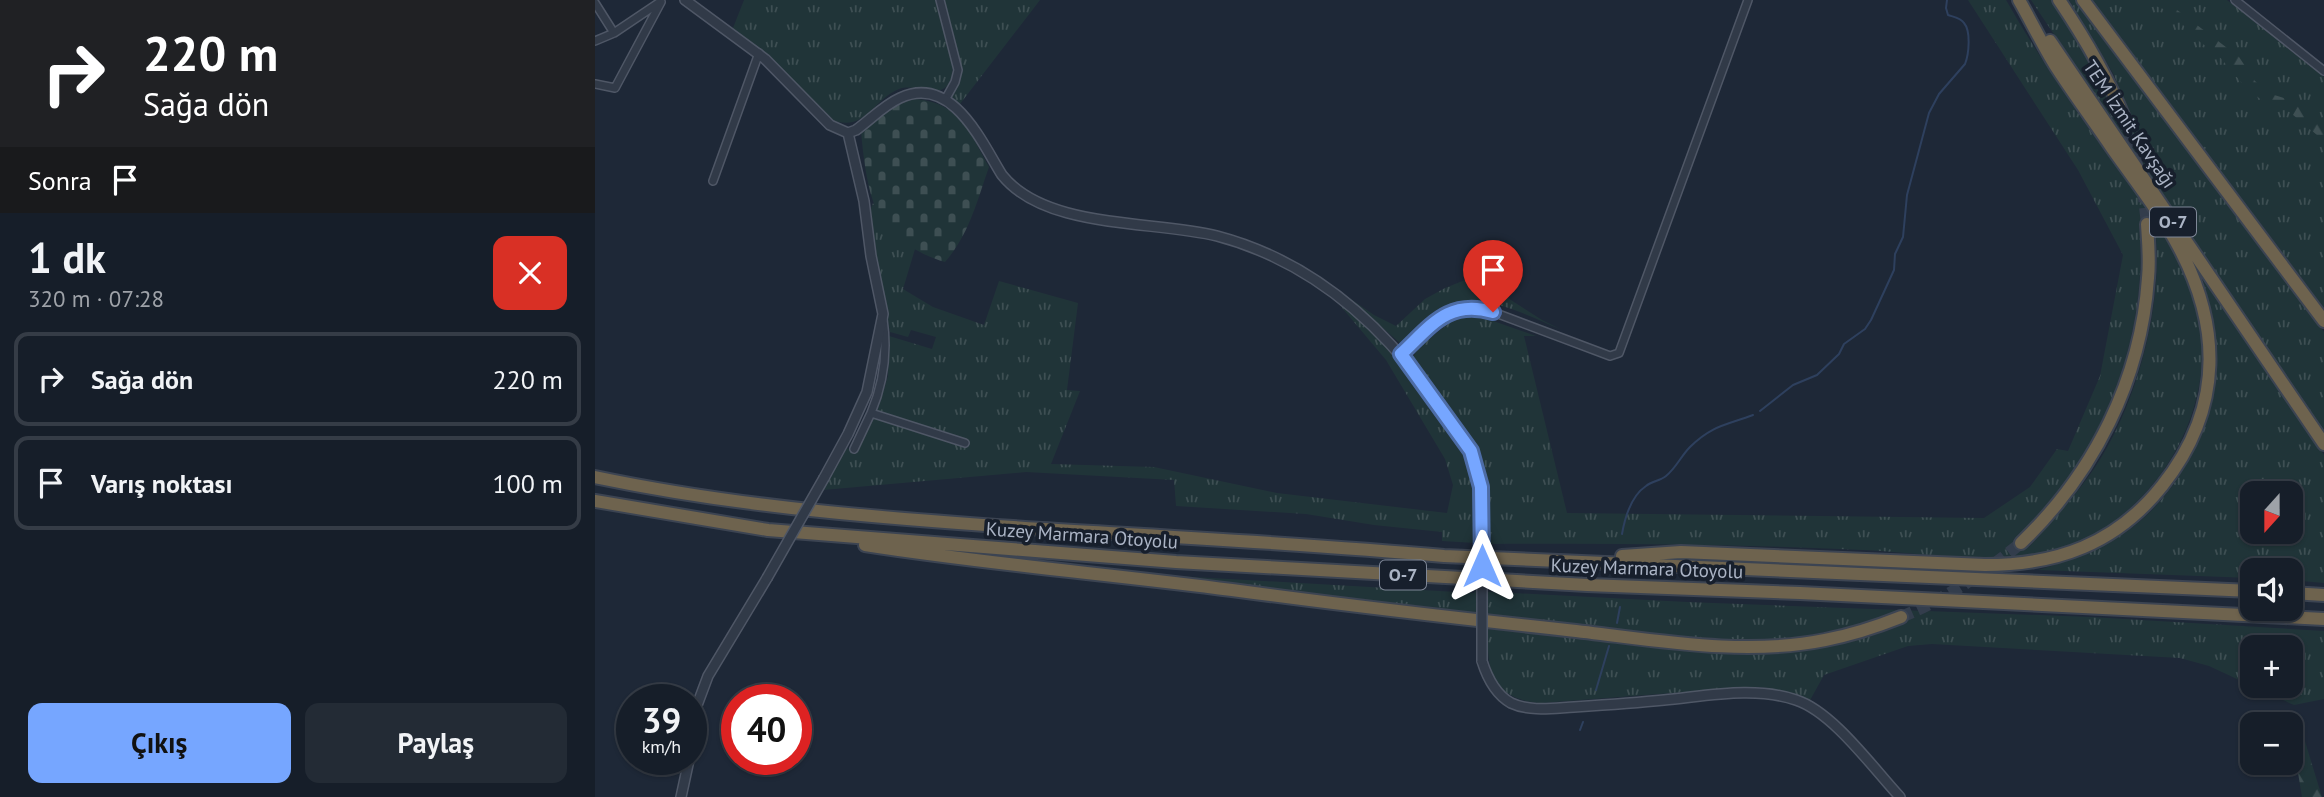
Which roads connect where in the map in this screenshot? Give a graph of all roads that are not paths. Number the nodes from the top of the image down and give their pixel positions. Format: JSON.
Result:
{"nodes":[{"id":1,"x":685,"y":0,"type":"edge"},
{"id":2,"x":940,"y":0,"type":"edge"},
{"id":3,"x":1748,"y":0,"type":"edge"},
{"id":4,"x":2021,"y":0,"type":"edge"},
{"id":5,"x":2059,"y":0,"type":"edge"},
{"id":6,"x":2083,"y":0,"type":"edge"},
{"id":7,"x":2235,"y":0,"type":"edge"},
{"id":8,"x":662,"y":1,"type":"edge"},
{"id":9,"x":596,"y":2,"type":"edge"},
{"id":10,"x":614,"y":33,"type":"junction"},
{"id":11,"x":595,"y":41,"type":"edge"},
{"id":12,"x":759,"y":53,"type":"junction"},
{"id":13,"x":2324,"y":71,"type":"edge"},
{"id":14,"x":595,"y":84,"type":"edge"},
{"id":15,"x":944,"y":100,"type":"junction"},
{"id":16,"x":2124,"y":118,"type":"tunnel mouth"},
{"id":17,"x":848,"y":133,"type":"junction"},
{"id":18,"x":713,"y":181,"type":"dead end"},
{"id":19,"x":2147,"y":224,"type":"tunnel mouth"},
{"id":20,"x":883,"y":314,"type":"junction"},
{"id":21,"x":2324,"y":321,"type":"edge"},
{"id":22,"x":1401,"y":354,"type":"junction"},
{"id":23,"x":871,"y":413,"type":"junction"},
{"id":24,"x":965,"y":443,"type":"dead end"},
{"id":25,"x":2324,"y":444,"type":"edge"},
{"id":26,"x":854,"y":449,"type":"dead end"},
{"id":27,"x":595,"y":477,"type":"edge"},
{"id":28,"x":595,"y":501,"type":"edge"},
{"id":29,"x":768,"y":530,"type":"junction"},
{"id":30,"x":2021,"y":543,"type":"tunnel mouth"},
{"id":31,"x":1557,"y":560,"type":"junction"},
{"id":32,"x":2240,"y":590,"type":"edge"},
{"id":33,"x":2303,"y":594,"type":"edge"},
{"id":34,"x":2324,"y":595,"type":"edge"},
{"id":35,"x":1901,"y":617,"type":"tunnel mouth"},
{"id":36,"x":2324,"y":619,"type":"edge"},
{"id":37,"x":705,"y":684,"type":"edge"},
{"id":38,"x":686,"y":775,"type":"edge"},
{"id":39,"x":681,"y":797,"type":"edge"},
{"id":40,"x":1900,"y":797,"type":"edge"}],
"edges":[{"from":1,"to":12,"type":"street"},
{"from":2,"to":15,"type":"street"},
{"from":3,"to":22,"type":"street"},
{"from":4,"to":25,"type":"highway","name":"TEM İzmit Kavşağı","number":"O-7"},
{"from":4,"to":31,"type":"highway"},
{"from":5,"to":16,"type":"highway"},
{"from":6,"to":21,"type":"highway","name":"TEM İzmit Kavşağı"},
{"from":7,"to":13,"type":"street"},
{"from":8,"to":10,"type":"street"},
{"from":8,"to":14,"type":"street"},
{"from":9,"to":10,"type":"street"},
{"from":10,"to":11,"type":"street"},
{"from":12,"to":17,"type":"street"},
{"from":12,"to":18,"type":"street"},
{"from":15,"to":17,"type":"street"},
{"from":15,"to":22,"type":"street"},
{"from":17,"to":20,"type":"street"},
{"from":19,"to":30,"type":"highway"},
{"from":20,"to":23,"type":"street"},
{"from":20,"to":37,"type":"street","bridge":true},
{"from":22,"to":40,"type":"street","bridge":true},
{"from":23,"to":24,"type":"street"},
{"from":23,"to":26,"type":"street"},
{"from":27,"to":31,"type":"highway","name":"Kuzey Marmara Otoyolu","number":"O-7"},
{"from":28,"to":29,"type":"highway","name":"Kuzey Marmara Otoyolu","number":"O-7"},
{"from":29,"to":35,"type":"highway"},
{"from":29,"to":36,"type":"highway","name":"Kuzey Marmara Otoyolu","number":"O-7"},
{"from":31,"to":32,"type":"highway","name":"Kuzey Marmara Otoyolu","number":"O-7"},
{"from":33,"to":34,"type":"highway"},
{"from":38,"to":39,"type":"street"}]}
